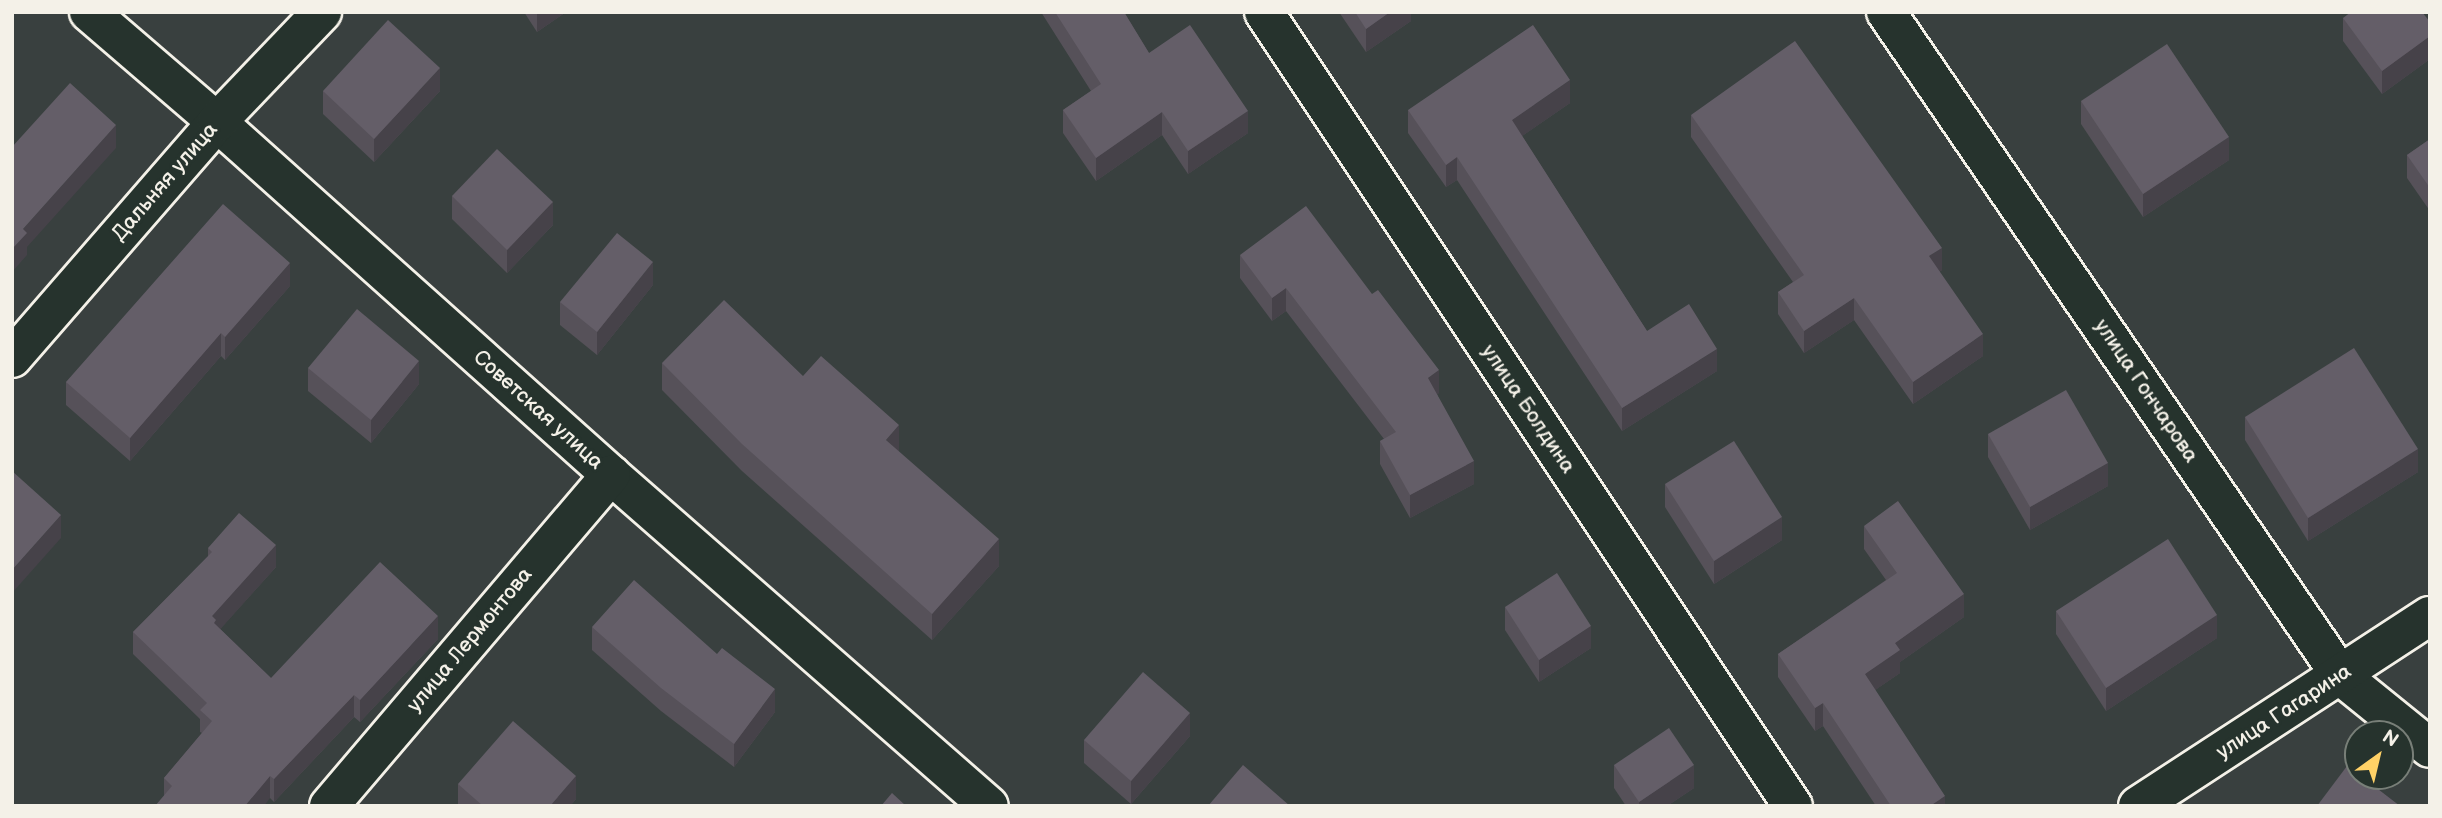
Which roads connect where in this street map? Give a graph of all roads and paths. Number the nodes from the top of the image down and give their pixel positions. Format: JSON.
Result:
{"nodes":[{"id":1,"x":89,"y":12,"type":"edge"},
{"id":2,"x":322,"y":12,"type":"edge"},
{"id":3,"x":1264,"y":12,"type":"edge"},
{"id":4,"x":1886,"y":12,"type":"edge"},
{"id":5,"x":217,"y":122,"type":"junction"},
{"id":6,"x":12,"y":358,"type":"edge"},
{"id":7,"x":611,"y":475,"type":"junction"},
{"id":8,"x":2430,"y":616,"type":"edge"},
{"id":9,"x":2342,"y":676,"type":"junction"},
{"id":10,"x":2430,"y":748,"type":"edge"},
{"id":11,"x":329,"y":806,"type":"edge"},
{"id":12,"x":989,"y":806,"type":"edge"},
{"id":13,"x":1793,"y":806,"type":"edge"},
{"id":14,"x":2138,"y":806,"type":"edge"}],
"edges":[{"from":1,"to":5,"type":"street","name":"Советская улица"},
{"from":2,"to":5,"type":"street","name":"Дальняя улица"},
{"from":3,"to":13,"type":"street","name":"улица Болдина"},
{"from":4,"to":9,"type":"street","name":"улица Гончарова"},
{"from":5,"to":6,"type":"street","name":"Дальняя улица"},
{"from":5,"to":7,"type":"street","name":"Советская улица"},
{"from":7,"to":11,"type":"street","name":"улица Лермонтова"},
{"from":7,"to":12,"type":"street","name":"Советская улица"},
{"from":8,"to":9,"type":"street","name":"улица Гагарина"},
{"from":9,"to":10,"type":"street","name":"улица Гончарова"},
{"from":9,"to":14,"type":"street","name":"улица Гагарина"}]}
